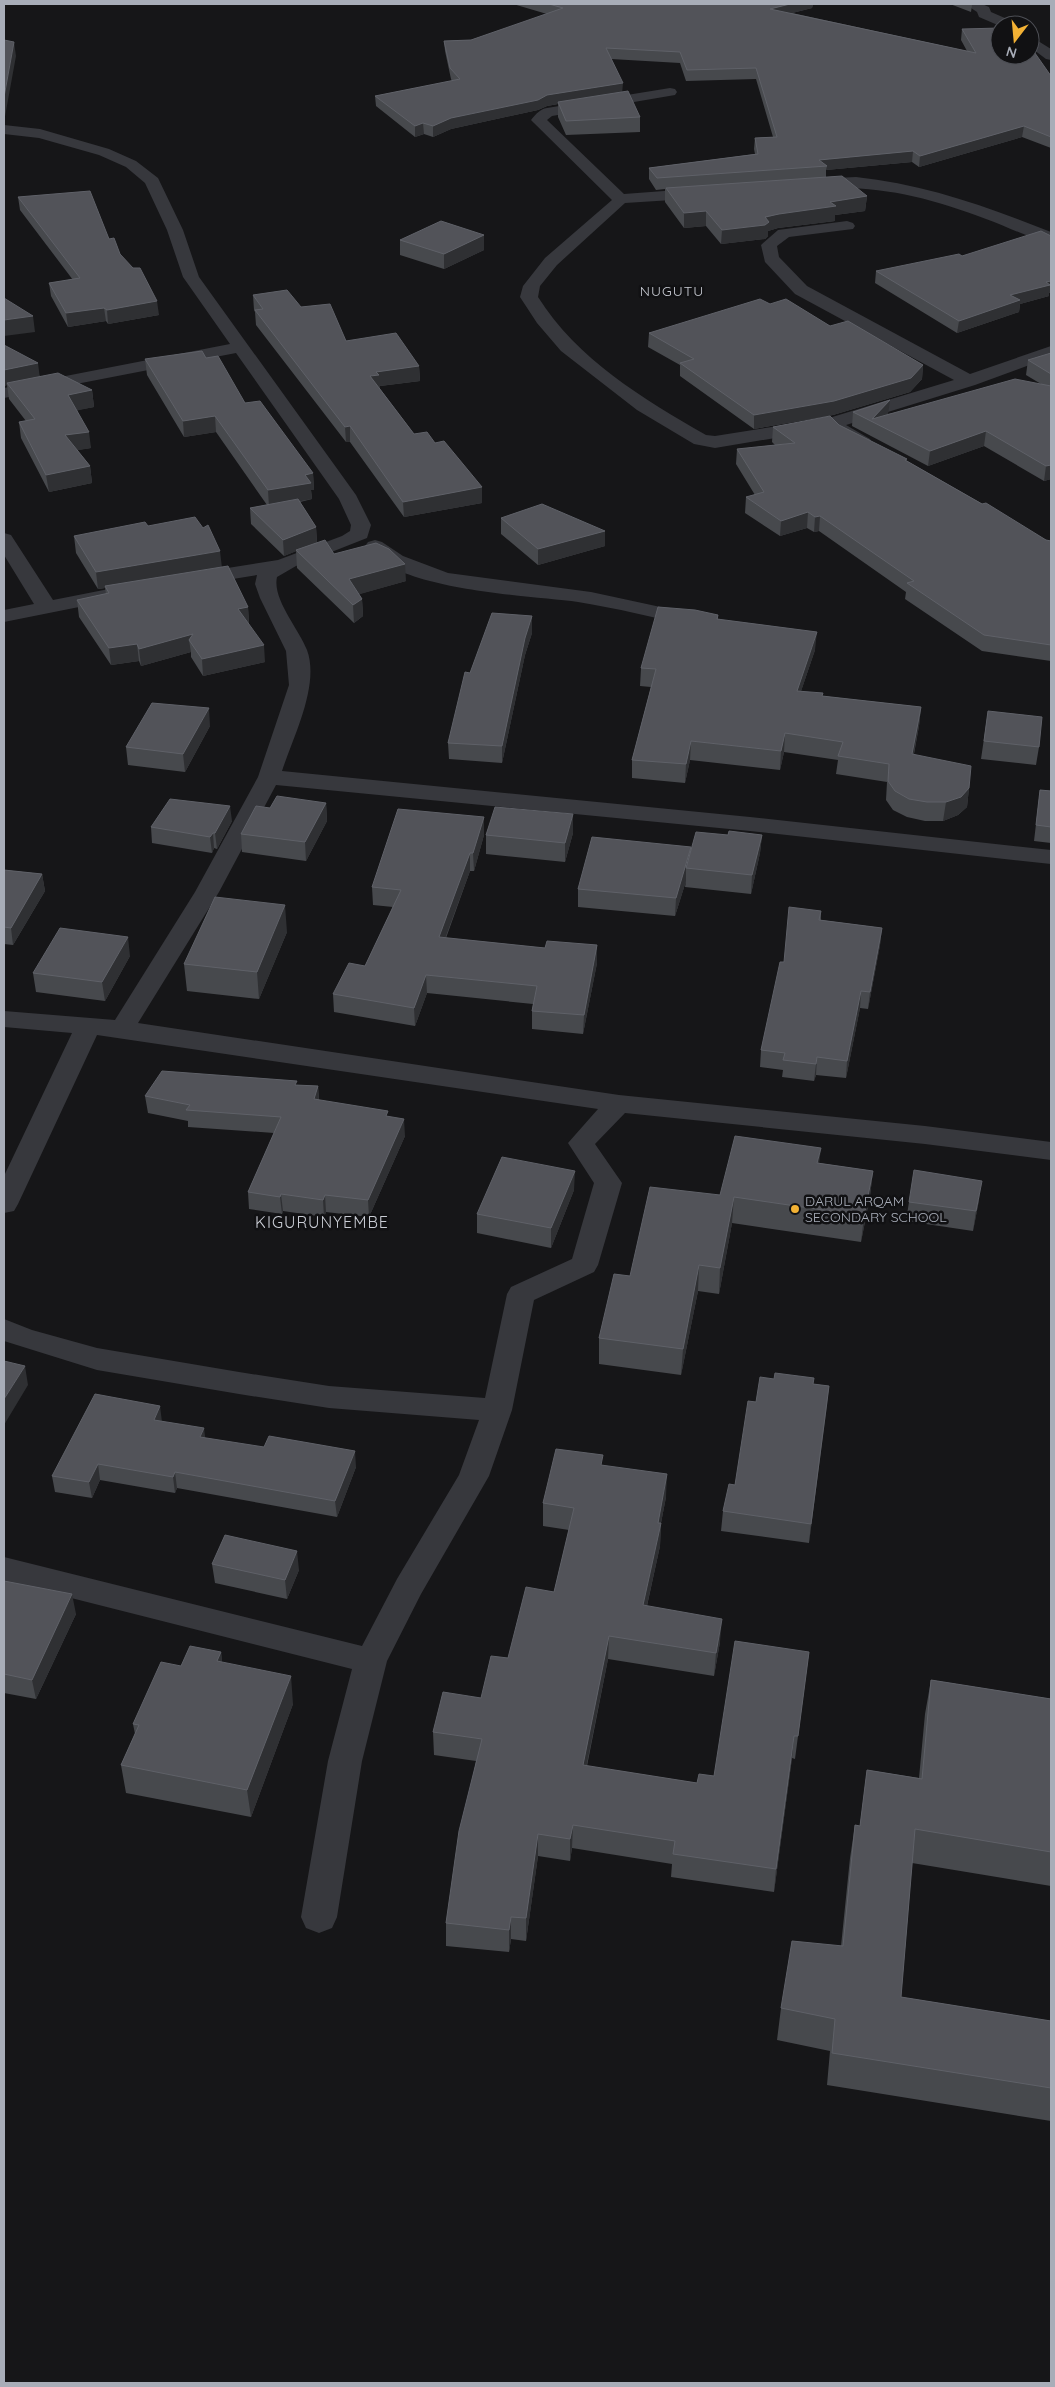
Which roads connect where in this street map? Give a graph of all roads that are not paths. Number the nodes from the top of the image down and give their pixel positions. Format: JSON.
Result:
{"nodes":[{"id":1,"x":972,"y":4,"type":"edge"},
{"id":2,"x":990,"y":17,"type":"edge"},
{"id":3,"x":1040,"y":48,"type":"edge"},
{"id":4,"x":1051,"y":56,"type":"edge"},
{"id":5,"x":670,"y":92,"type":"dead end"},
{"id":6,"x":4,"y":130,"type":"edge"},
{"id":7,"x":800,"y":185,"type":"edge"},
{"id":8,"x":715,"y":192,"type":"edge"},
{"id":9,"x":620,"y":199,"type":"junction"},
{"id":10,"x":847,"y":226,"type":"dead end"},
{"id":11,"x":1051,"y":238,"type":"edge"},
{"id":12,"x":242,"y":347,"type":"junction"},
{"id":13,"x":1051,"y":351,"type":"edge"},
{"id":14,"x":969,"y":381,"type":"junction"},
{"id":15,"x":4,"y":393,"type":"edge"},
{"id":16,"x":836,"y":422,"type":"junction"},
{"id":17,"x":880,"y":452,"type":"edge"},
{"id":18,"x":360,"y":534,"type":"junction"},
{"id":19,"x":4,"y":539,"type":"edge"},
{"id":20,"x":278,"y":566,"type":"junction"},
{"id":21,"x":180,"y":582,"type":"edge"},
{"id":22,"x":132,"y":590,"type":"edge"},
{"id":23,"x":46,"y":606,"type":"junction"},
{"id":24,"x":4,"y":616,"type":"edge"},
{"id":25,"x":716,"y":625,"type":"edge"},
{"id":26,"x":269,"y":777,"type":"junction"},
{"id":27,"x":1051,"y":857,"type":"edge"},
{"id":28,"x":4,"y":1018,"type":"edge"},
{"id":29,"x":88,"y":1027,"type":"junction"},
{"id":30,"x":122,"y":1028,"type":"junction"},
{"id":31,"x":619,"y":1104,"type":"junction"},
{"id":32,"x":1051,"y":1151,"type":"edge"},
{"id":33,"x":4,"y":1204,"type":"edge"},
{"id":34,"x":4,"y":1329,"type":"edge"},
{"id":35,"x":497,"y":1410,"type":"junction"},
{"id":36,"x":4,"y":1569,"type":"edge"},
{"id":37,"x":371,"y":1661,"type":"junction"},
{"id":38,"x":319,"y":1917,"type":"dead end"}],
"edges":[{"from":1,"to":2,"type":"street"},
{"from":3,"to":4,"type":"street"},
{"from":5,"to":9,"type":"street"},
{"from":6,"to":12,"type":"street"},
{"from":7,"to":11,"type":"street"},
{"from":8,"to":9,"type":"street"},
{"from":9,"to":16,"type":"street"},
{"from":10,"to":14,"type":"street"},
{"from":12,"to":15,"type":"street"},
{"from":12,"to":18,"type":"street"},
{"from":13,"to":14,"type":"street"},
{"from":14,"to":16,"type":"street"},
{"from":16,"to":17,"type":"street"},
{"from":18,"to":20,"type":"street"},
{"from":18,"to":25,"type":"street"},
{"from":19,"to":23,"type":"street"},
{"from":20,"to":21,"type":"street"},
{"from":20,"to":26,"type":"street"},
{"from":22,"to":23,"type":"street"},
{"from":23,"to":24,"type":"street"},
{"from":26,"to":27,"type":"street"},
{"from":26,"to":30,"type":"street"},
{"from":28,"to":29,"type":"street"},
{"from":29,"to":30,"type":"street"},
{"from":29,"to":33,"type":"street"},
{"from":30,"to":31,"type":"street"},
{"from":31,"to":32,"type":"street"},
{"from":31,"to":35,"type":"street"},
{"from":34,"to":35,"type":"street"},
{"from":35,"to":37,"type":"street"},
{"from":36,"to":37,"type":"street"},
{"from":37,"to":38,"type":"street"}]}
